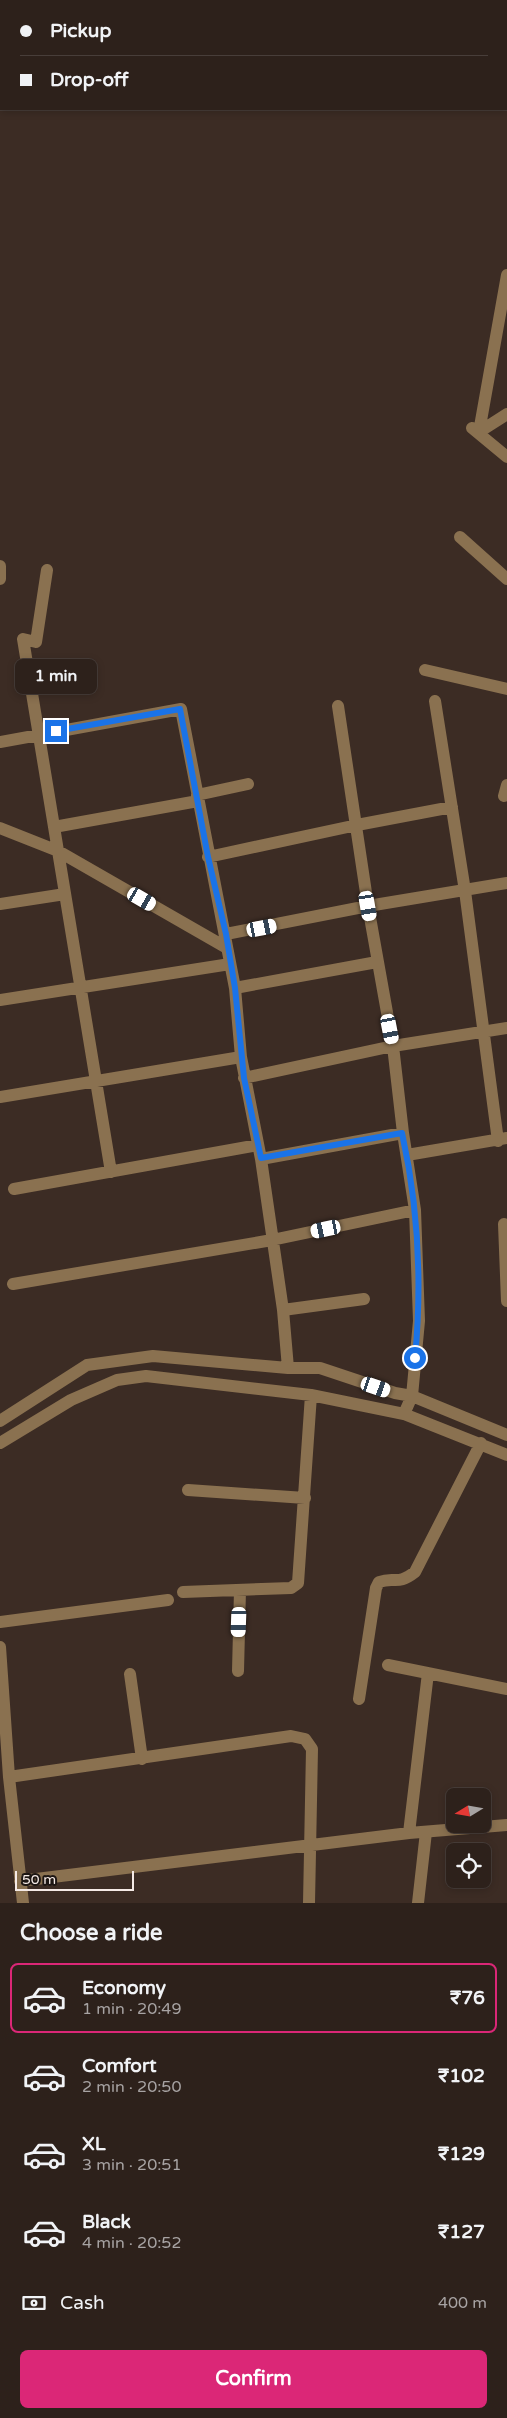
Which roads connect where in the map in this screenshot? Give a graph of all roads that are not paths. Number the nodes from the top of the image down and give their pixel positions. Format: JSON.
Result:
{"nodes":[{"id":1,"x":507,"y":275,"type":"edge"},
{"id":2,"x":507,"y":414,"type":"edge"},
{"id":3,"x":475,"y":430,"type":"junction"},
{"id":4,"x":507,"y":456,"type":"edge"},
{"id":5,"x":460,"y":538,"type":"dead end"},
{"id":6,"x":0,"y":566,"type":"edge"},
{"id":7,"x":47,"y":570,"type":"dead end"},
{"id":8,"x":0,"y":579,"type":"edge"},
{"id":9,"x":507,"y":579,"type":"edge"},
{"id":10,"x":426,"y":670,"type":"dead end"},
{"id":11,"x":507,"y":689,"type":"edge"},
{"id":12,"x":435,"y":701,"type":"dead end"},
{"id":13,"x":338,"y":706,"type":"dead end"},
{"id":14,"x":38,"y":734,"type":"junction"},
{"id":15,"x":0,"y":742,"type":"edge"},
{"id":16,"x":248,"y":784,"type":"dead end"},
{"id":17,"x":197,"y":798,"type":"junction"},
{"id":18,"x":452,"y":807,"type":"junction"},
{"id":19,"x":356,"y":824,"type":"junction"},
{"id":20,"x":54,"y":827,"type":"junction"},
{"id":21,"x":0,"y":828,"type":"edge"},
{"id":22,"x":58,"y":851,"type":"junction"},
{"id":23,"x":208,"y":857,"type":"junction"},
{"id":24,"x":507,"y":883,"type":"edge"},
{"id":25,"x":464,"y":891,"type":"junction"},
{"id":26,"x":65,"y":894,"type":"junction"},
{"id":27,"x":0,"y":904,"type":"edge"},
{"id":28,"x":368,"y":906,"type":"junction"},
{"id":29,"x":226,"y":934,"type":"junction"},
{"id":30,"x":227,"y":948,"type":"junction"},
{"id":31,"x":377,"y":962,"type":"junction"},
{"id":32,"x":230,"y":964,"type":"junction"},
{"id":33,"x":235,"y":988,"type":"junction"},
{"id":34,"x":81,"y":989,"type":"junction"},
{"id":35,"x":0,"y":1000,"type":"edge"},
{"id":36,"x":507,"y":1028,"type":"edge"},
{"id":37,"x":483,"y":1032,"type":"junction"},
{"id":38,"x":393,"y":1046,"type":"junction"},
{"id":39,"x":241,"y":1057,"type":"junction"},
{"id":40,"x":244,"y":1078,"type":"junction"},
{"id":41,"x":96,"y":1079,"type":"junction"},
{"id":42,"x":0,"y":1097,"type":"edge"},
{"id":43,"x":402,"y":1133,"type":"junction"},
{"id":44,"x":502,"y":1139,"type":"edge"},
{"id":45,"x":258,"y":1145,"type":"junction"},
{"id":46,"x":407,"y":1155,"type":"junction"},
{"id":47,"x":261,"y":1158,"type":"junction"},
{"id":48,"x":111,"y":1172,"type":"junction"},
{"id":49,"x":14,"y":1189,"type":"dead end"},
{"id":50,"x":415,"y":1210,"type":"junction"},
{"id":51,"x":504,"y":1224,"type":"dead end"},
{"id":52,"x":272,"y":1240,"type":"junction"},
{"id":53,"x":13,"y":1284,"type":"dead end"},
{"id":54,"x":364,"y":1299,"type":"dead end"},
{"id":55,"x":507,"y":1301,"type":"edge"},
{"id":56,"x":283,"y":1310,"type":"junction"},
{"id":57,"x":288,"y":1368,"type":"junction"},
{"id":58,"x":311,"y":1395,"type":"junction"},
{"id":59,"x":412,"y":1396,"type":"junction"},
{"id":60,"x":404,"y":1414,"type":"junction"},
{"id":61,"x":0,"y":1421,"type":"edge"},
{"id":62,"x":507,"y":1436,"type":"edge"},
{"id":63,"x":480,"y":1443,"type":"junction"},
{"id":64,"x":0,"y":1444,"type":"edge"},
{"id":65,"x":505,"y":1455,"type":"edge"},
{"id":66,"x":188,"y":1490,"type":"dead end"},
{"id":67,"x":305,"y":1498,"type":"junction"},
{"id":68,"x":240,"y":1590,"type":"junction"},
{"id":69,"x":183,"y":1592,"type":"dead end"},
{"id":70,"x":168,"y":1600,"type":"dead end"},
{"id":71,"x":0,"y":1622,"type":"edge"},
{"id":72,"x":0,"y":1647,"type":"edge"},
{"id":73,"x":388,"y":1665,"type":"dead end"},
{"id":74,"x":238,"y":1671,"type":"dead end"},
{"id":75,"x":428,"y":1673,"type":"junction"},
{"id":76,"x":130,"y":1674,"type":"dead end"},
{"id":77,"x":507,"y":1689,"type":"edge"},
{"id":78,"x":359,"y":1700,"type":"dead end"},
{"id":79,"x":142,"y":1759,"type":"junction"},
{"id":80,"x":9,"y":1777,"type":"junction"},
{"id":81,"x":507,"y":1825,"type":"edge"},
{"id":82,"x":426,"y":1832,"type":"junction"},
{"id":83,"x":409,"y":1833,"type":"junction"},
{"id":84,"x":312,"y":1845,"type":"junction"},
{"id":85,"x":20,"y":1881,"type":"junction"},
{"id":86,"x":23,"y":1903,"type":"edge"},
{"id":87,"x":309,"y":1903,"type":"edge"},
{"id":88,"x":418,"y":1903,"type":"edge"}],
"edges":[{"from":1,"to":3,"type":"street"},
{"from":2,"to":3,"type":"street"},
{"from":3,"to":4,"type":"street"},
{"from":5,"to":9,"type":"street"},
{"from":6,"to":8,"type":"street"},
{"from":7,"to":14,"type":"street"},
{"from":10,"to":11,"type":"street"},
{"from":12,"to":18,"type":"street"},
{"from":13,"to":19,"type":"street"},
{"from":14,"to":15,"type":"street"},
{"from":14,"to":17,"type":"street"},
{"from":14,"to":20,"type":"street"},
{"from":16,"to":17,"type":"street"},
{"from":17,"to":20,"type":"street"},
{"from":17,"to":23,"type":"street"},
{"from":18,"to":19,"type":"street"},
{"from":18,"to":25,"type":"street"},
{"from":19,"to":23,"type":"street"},
{"from":19,"to":28,"type":"street"},
{"from":20,"to":22,"type":"street"},
{"from":21,"to":22,"type":"street"},
{"from":22,"to":26,"type":"street"},
{"from":22,"to":30,"type":"street"},
{"from":23,"to":29,"type":"street"},
{"from":24,"to":25,"type":"street"},
{"from":25,"to":28,"type":"street"},
{"from":25,"to":37,"type":"street"},
{"from":26,"to":27,"type":"street"},
{"from":26,"to":34,"type":"street"},
{"from":28,"to":29,"type":"street"},
{"from":28,"to":31,"type":"street"},
{"from":29,"to":30,"type":"street"},
{"from":30,"to":32,"type":"street"},
{"from":31,"to":33,"type":"street"},
{"from":31,"to":38,"type":"street"},
{"from":32,"to":33,"type":"street"},
{"from":32,"to":34,"type":"street"},
{"from":33,"to":39,"type":"street"},
{"from":34,"to":35,"type":"street"},
{"from":34,"to":41,"type":"street"},
{"from":36,"to":37,"type":"street"},
{"from":37,"to":38,"type":"street"},
{"from":37,"to":44,"type":"street"},
{"from":38,"to":40,"type":"street"},
{"from":38,"to":43,"type":"street"},
{"from":39,"to":40,"type":"street"},
{"from":39,"to":41,"type":"street"},
{"from":40,"to":45,"type":"street"},
{"from":41,"to":42,"type":"street"},
{"from":41,"to":48,"type":"street"},
{"from":43,"to":46,"type":"street"},
{"from":43,"to":47,"type":"street"},
{"from":44,"to":46,"type":"street"},
{"from":45,"to":47,"type":"street"},
{"from":45,"to":48,"type":"street"},
{"from":46,"to":50,"type":"street"},
{"from":47,"to":52,"type":"street"},
{"from":48,"to":49,"type":"street"},
{"from":50,"to":52,"type":"street"},
{"from":50,"to":59,"type":"street"},
{"from":51,"to":55,"type":"street"},
{"from":52,"to":53,"type":"street"},
{"from":52,"to":56,"type":"street"},
{"from":54,"to":56,"type":"street"},
{"from":56,"to":57,"type":"street"},
{"from":57,"to":59,"type":"street"},
{"from":57,"to":61,"type":"street"},
{"from":58,"to":60,"type":"street"},
{"from":58,"to":64,"type":"street"},
{"from":58,"to":67,"type":"street"},
{"from":59,"to":60,"type":"street"},
{"from":59,"to":62,"type":"street"},
{"from":60,"to":63,"type":"street"},
{"from":62,"to":65,"type":"street"},
{"from":63,"to":65,"type":"street"},
{"from":63,"to":78,"type":"street"},
{"from":66,"to":67,"type":"street"},
{"from":67,"to":68,"type":"street"},
{"from":68,"to":69,"type":"street"},
{"from":68,"to":74,"type":"street"},
{"from":70,"to":71,"type":"street"},
{"from":72,"to":80,"type":"street"},
{"from":73,"to":75,"type":"street"},
{"from":75,"to":77,"type":"street"},
{"from":75,"to":83,"type":"street"},
{"from":76,"to":79,"type":"street"},
{"from":79,"to":80,"type":"street"},
{"from":79,"to":84,"type":"street"},
{"from":80,"to":85,"type":"street"},
{"from":81,"to":82,"type":"street"},
{"from":82,"to":83,"type":"street"},
{"from":82,"to":88,"type":"street"},
{"from":83,"to":84,"type":"street"},
{"from":84,"to":85,"type":"street"},
{"from":84,"to":87,"type":"street"},
{"from":85,"to":86,"type":"street"}]}
